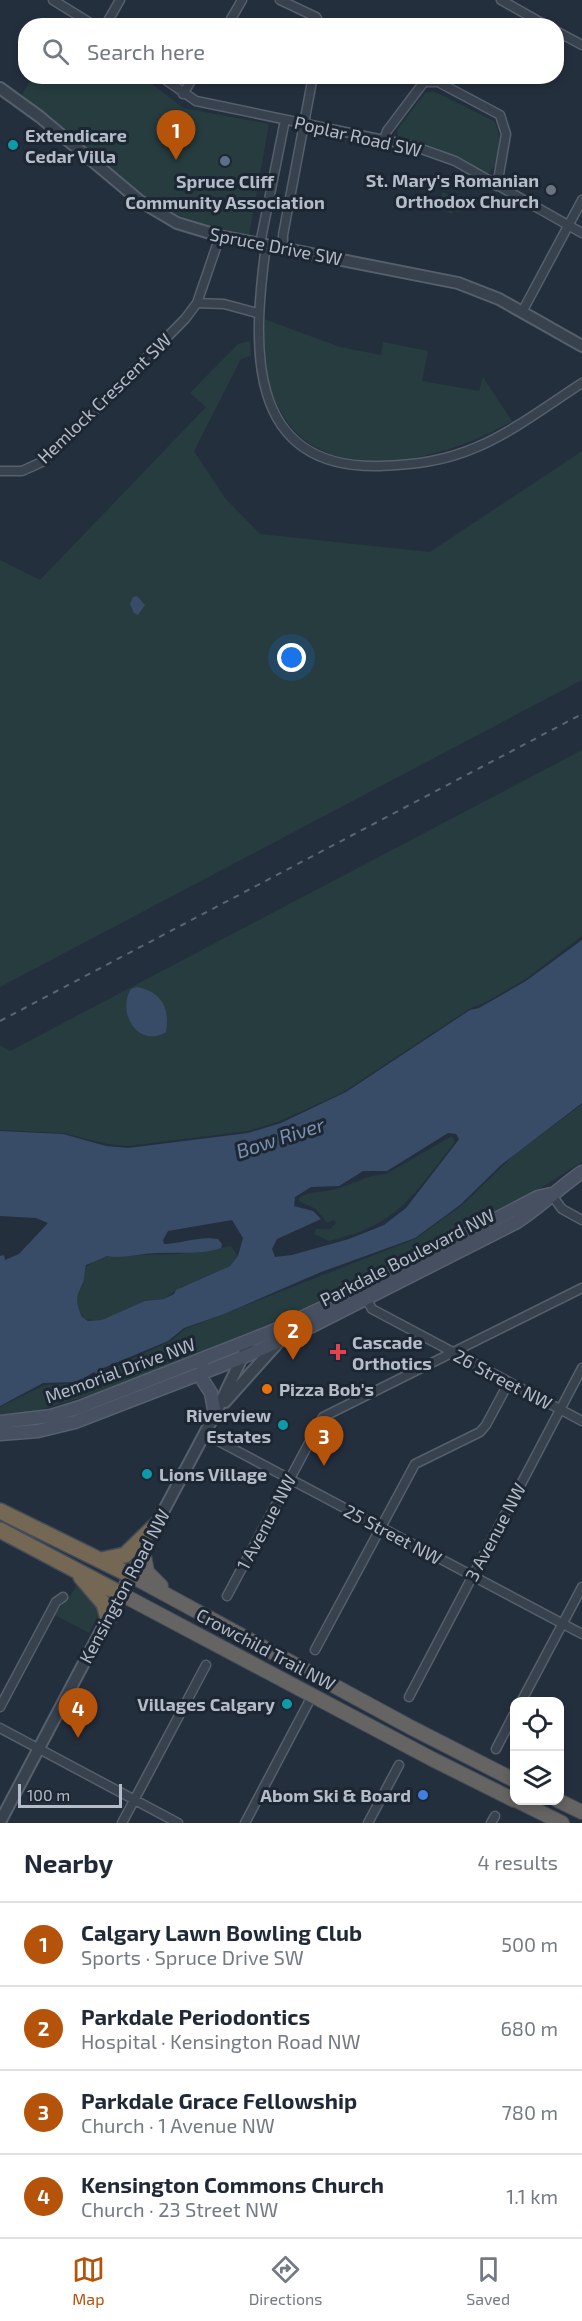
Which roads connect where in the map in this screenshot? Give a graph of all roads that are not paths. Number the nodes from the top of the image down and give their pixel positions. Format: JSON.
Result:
{"nodes":[{"id":1,"x":53,"y":0,"type":"edge"},
{"id":2,"x":120,"y":0,"type":"edge"},
{"id":3,"x":242,"y":0,"type":"edge"},
{"id":4,"x":280,"y":0,"type":"edge"},
{"id":5,"x":501,"y":0,"type":"edge"},
{"id":6,"x":82,"y":18,"type":"edge"},
{"id":7,"x":110,"y":18,"type":"edge"},
{"id":8,"x":232,"y":18,"type":"edge"},
{"id":9,"x":317,"y":18,"type":"edge"},
{"id":10,"x":533,"y":18,"type":"edge"},
{"id":11,"x":564,"y":35,"type":"edge"},
{"id":12,"x":582,"y":45,"type":"edge"},
{"id":13,"x":170,"y":84,"type":"edge"},
{"id":14,"x":189,"y":84,"type":"edge"},
{"id":15,"x":311,"y":84,"type":"edge"},
{"id":16,"x":422,"y":84,"type":"edge"},
{"id":17,"x":442,"y":84,"type":"edge"},
{"id":18,"x":0,"y":88,"type":"edge"},
{"id":19,"x":183,"y":94,"type":"junction"},
{"id":20,"x":285,"y":120,"type":"junction"},
{"id":21,"x":303,"y":124,"type":"junction"},
{"id":22,"x":384,"y":140,"type":"junction"},
{"id":23,"x":497,"y":186,"type":"junction"},
{"id":24,"x":582,"y":200,"type":"edge"},
{"id":25,"x":568,"y":227,"type":"junction"},
{"id":26,"x":582,"y":233,"type":"edge"},
{"id":27,"x":220,"y":236,"type":"junction"},
{"id":28,"x":263,"y":244,"type":"junction"},
{"id":29,"x":283,"y":248,"type":"junction"},
{"id":30,"x":197,"y":303,"type":"junction"},
{"id":31,"x":522,"y":312,"type":"junction"},
{"id":32,"x":257,"y":313,"type":"junction"},
{"id":33,"x":582,"y":346,"type":"edge"},
{"id":34,"x":582,"y":383,"type":"edge"},
{"id":35,"x":0,"y":471,"type":"edge"},
{"id":36,"x":582,"y":1172,"type":"edge"},
{"id":37,"x":551,"y":1194,"type":"junction"},
{"id":38,"x":582,"y":1220,"type":"edge"},
{"id":39,"x":582,"y":1288,"type":"edge"},
{"id":40,"x":366,"y":1298,"type":"junction"},
{"id":41,"x":250,"y":1341,"type":"junction"},
{"id":42,"x":281,"y":1341,"type":"junction"},
{"id":43,"x":453,"y":1352,"type":"junction"},
{"id":44,"x":211,"y":1356,"type":"junction"},
{"id":45,"x":241,"y":1358,"type":"junction"},
{"id":46,"x":582,"y":1368,"type":"edge"},
{"id":47,"x":204,"y":1379,"type":"junction"},
{"id":48,"x":509,"y":1382,"type":"junction"},
{"id":49,"x":561,"y":1409,"type":"junction"},
{"id":50,"x":215,"y":1414,"type":"junction"},
{"id":51,"x":582,"y":1421,"type":"edge"},
{"id":52,"x":0,"y":1422,"type":"edge"},
{"id":53,"x":0,"y":1434,"type":"edge"},
{"id":54,"x":205,"y":1434,"type":"junction"},
{"id":55,"x":289,"y":1479,"type":"junction"},
{"id":56,"x":0,"y":1511,"type":"edge"},
{"id":57,"x":158,"y":1523,"type":"junction"},
{"id":58,"x":380,"y":1528,"type":"junction"},
{"id":59,"x":0,"y":1530,"type":"edge"},
{"id":60,"x":144,"y":1550,"type":"junction"},
{"id":61,"x":101,"y":1560,"type":"junction"},
{"id":62,"x":73,"y":1568,"type":"junction"},
{"id":63,"x":130,"y":1575,"type":"junction"},
{"id":64,"x":472,"y":1576,"type":"junction"},
{"id":65,"x":582,"y":1587,"type":"edge"},
{"id":66,"x":121,"y":1593,"type":"junction"},
{"id":67,"x":227,"y":1596,"type":"dead end"},
{"id":68,"x":63,"y":1597,"type":"dead end"},
{"id":69,"x":186,"y":1606,"type":"junction"},
{"id":70,"x":108,"y":1619,"type":"junction"},
{"id":71,"x":562,"y":1624,"type":"junction"},
{"id":72,"x":582,"y":1634,"type":"edge"},
{"id":73,"x":315,"y":1650,"type":"dead end"},
{"id":74,"x":206,"y":1665,"type":"dead end"},
{"id":75,"x":312,"y":1696,"type":"junction"},
{"id":76,"x":409,"y":1697,"type":"dead end"},
{"id":77,"x":523,"y":1697,"type":"edge"},
{"id":78,"x":0,"y":1707,"type":"edge"},
{"id":79,"x":510,"y":1722,"type":"edge"},
{"id":80,"x":0,"y":1728,"type":"edge"},
{"id":81,"x":39,"y":1749,"type":"junction"},
{"id":82,"x":496,"y":1749,"type":"dead end"},
{"id":83,"x":399,"y":1764,"type":"dead end"},
{"id":84,"x":510,"y":1778,"type":"edge"},
{"id":85,"x":510,"y":1797,"type":"edge"},
{"id":86,"x":134,"y":1799,"type":"junction"},
{"id":87,"x":564,"y":1804,"type":"edge"},
{"id":88,"x":525,"y":1805,"type":"edge"},
{"id":89,"x":581,"y":1812,"type":"edge"},
{"id":90,"x":0,"y":1822,"type":"edge"},
{"id":91,"x":122,"y":1823,"type":"edge"},
{"id":92,"x":178,"y":1823,"type":"edge"},
{"id":93,"x":245,"y":1823,"type":"edge"},
{"id":94,"x":368,"y":1823,"type":"edge"},
{"id":95,"x":562,"y":1823,"type":"edge"}],
"edges":[{"from":1,"to":6,"type":"street"},
{"from":2,"to":7,"type":"street"},
{"from":3,"to":8,"type":"street"},
{"from":4,"to":9,"type":"street"},
{"from":5,"to":10,"type":"street"},
{"from":11,"to":12,"type":"street"},
{"from":13,"to":19,"type":"street","name":"Poplar Road SW"},
{"from":14,"to":19,"type":"street"},
{"from":15,"to":21,"type":"street"},
{"from":16,"to":22,"type":"street"},
{"from":17,"to":23,"type":"street"},
{"from":18,"to":27,"type":"street","name":"Spruce Drive SW"},
{"from":19,"to":20,"type":"street","name":"Poplar Road SW"},
{"from":20,"to":21,"type":"street","name":"Poplar Road SW"},
{"from":20,"to":28,"type":"street"},
{"from":21,"to":22,"type":"street","name":"Poplar Road SW"},
{"from":21,"to":29,"type":"street"},
{"from":22,"to":23,"type":"street","name":"Poplar Road SW"},
{"from":23,"to":25,"type":"street","name":"Poplar Road SW"},
{"from":24,"to":25,"type":"street"},
{"from":25,"to":26,"type":"street","name":"Poplar Road SW"},
{"from":25,"to":31,"type":"street"},
{"from":27,"to":28,"type":"street","name":"Spruce Drive SW"},
{"from":27,"to":30,"type":"street","name":"Hemlock Crescent SW"},
{"from":28,"to":29,"type":"street","name":"Spruce Drive SW"},
{"from":28,"to":32,"type":"street"},
{"from":29,"to":31,"type":"street","name":"Spruce Drive SW"},
{"from":30,"to":32,"type":"street"},
{"from":30,"to":35,"type":"street","name":"Hemlock Crescent SW"},
{"from":31,"to":33,"type":"street","name":"Spruce Drive SW"},
{"from":32,"to":34,"type":"street"},
{"from":36,"to":37,"type":"main road","name":"Parkdale Boulevard NW"},
{"from":37,"to":38,"type":"street"},
{"from":37,"to":40,"type":"main road","name":"Parkdale Boulevard NW"},
{"from":37,"to":41,"type":"main road","name":"Parkdale Boulevard NW"},
{"from":39,"to":43,"type":"street","name":"1 Avenue NW"},
{"from":40,"to":42,"type":"main road","name":"Parkdale Boulevard NW"},
{"from":40,"to":43,"type":"street","name":"26 Street NW"},
{"from":41,"to":44,"type":"main road","name":"Memorial Drive NW"},
{"from":41,"to":45,"type":"street","name":"Kensington Road NW"},
{"from":42,"to":45,"type":"main road","name":"Parkdale Boulevard NW"},
{"from":42,"to":50,"type":"street","name":"Kensington Road NW"},
{"from":43,"to":48,"type":"street","name":"26 Street NW"},
{"from":43,"to":55,"type":"street","name":"1 Avenue NW"},
{"from":44,"to":47,"type":"main road"},
{"from":44,"to":52,"type":"main road","name":"Memorial Drive NW"},
{"from":45,"to":47,"type":"main road","name":"Memorial Drive NW"},
{"from":45,"to":50,"type":"street","name":"Kensington Road NW"},
{"from":46,"to":49,"type":"street","name":"3 Avenue NW"},
{"from":47,"to":50,"type":"main road"},
{"from":47,"to":53,"type":"main road","name":"Memorial Drive NW"},
{"from":48,"to":49,"type":"street","name":"26 Street NW"},
{"from":48,"to":58,"type":"street"},
{"from":49,"to":51,"type":"street","name":"26 Street NW"},
{"from":49,"to":64,"type":"street","name":"3 Avenue NW"},
{"from":50,"to":54,"type":"street","name":"Kensington Road NW"},
{"from":54,"to":55,"type":"street","name":"25 Street NW"},
{"from":54,"to":57,"type":"street","name":"Kensington Road NW"},
{"from":55,"to":58,"type":"street","name":"25 Street NW"},
{"from":55,"to":67,"type":"street","name":"1 Avenue NW"},
{"from":56,"to":61,"type":"highway","name":"Crowchild Trail NW"},
{"from":57,"to":60,"type":"street","name":"Kensington Road NW"},
{"from":57,"to":61,"type":"highway"},
{"from":58,"to":64,"type":"street","name":"25 Street NW"},
{"from":58,"to":73,"type":"street"},
{"from":59,"to":62,"type":"highway","name":"Crowchild Trail NW"},
{"from":60,"to":63,"type":"street","name":"Kensington Road NW"},
{"from":60,"to":69,"type":"highway"},
{"from":61,"to":63,"type":"highway","name":"Crowchild Trail NW"},
{"from":62,"to":66,"type":"highway","name":"Crowchild Trail NW"},
{"from":62,"to":70,"type":"highway"},
{"from":63,"to":66,"type":"street","name":"Kensington Road NW"},
{"from":63,"to":69,"type":"highway","name":"Crowchild Trail NW"},
{"from":64,"to":71,"type":"street","name":"25 Street NW"},
{"from":64,"to":76,"type":"street","name":"3 Avenue NW"},
{"from":65,"to":71,"type":"street"},
{"from":66,"to":70,"type":"street","name":"Kensington Road NW"},
{"from":66,"to":75,"type":"highway","name":"Crowchild Trail NW"},
{"from":68,"to":78,"type":"street"},
{"from":69,"to":84,"type":"highway","name":"Crowchild Trail NW"},
{"from":70,"to":81,"type":"street","name":"Kensington Road NW"},
{"from":71,"to":72,"type":"street","name":"25 Street NW"},
{"from":71,"to":77,"type":"street"},
{"from":74,"to":86,"type":"street"},
{"from":75,"to":85,"type":"highway","name":"Crowchild Trail NW"},
{"from":75,"to":93,"type":"street"},
{"from":79,"to":82,"type":"street"},
{"from":80,"to":81,"type":"street"},
{"from":81,"to":86,"type":"street"},
{"from":81,"to":90,"type":"street","name":"Kensington Road NW"},
{"from":83,"to":94,"type":"street"},
{"from":86,"to":91,"type":"street"},
{"from":86,"to":92,"type":"street"},
{"from":87,"to":89,"type":"highway"},
{"from":88,"to":95,"type":"highway","name":"Crowchild Trail NW"}]}
